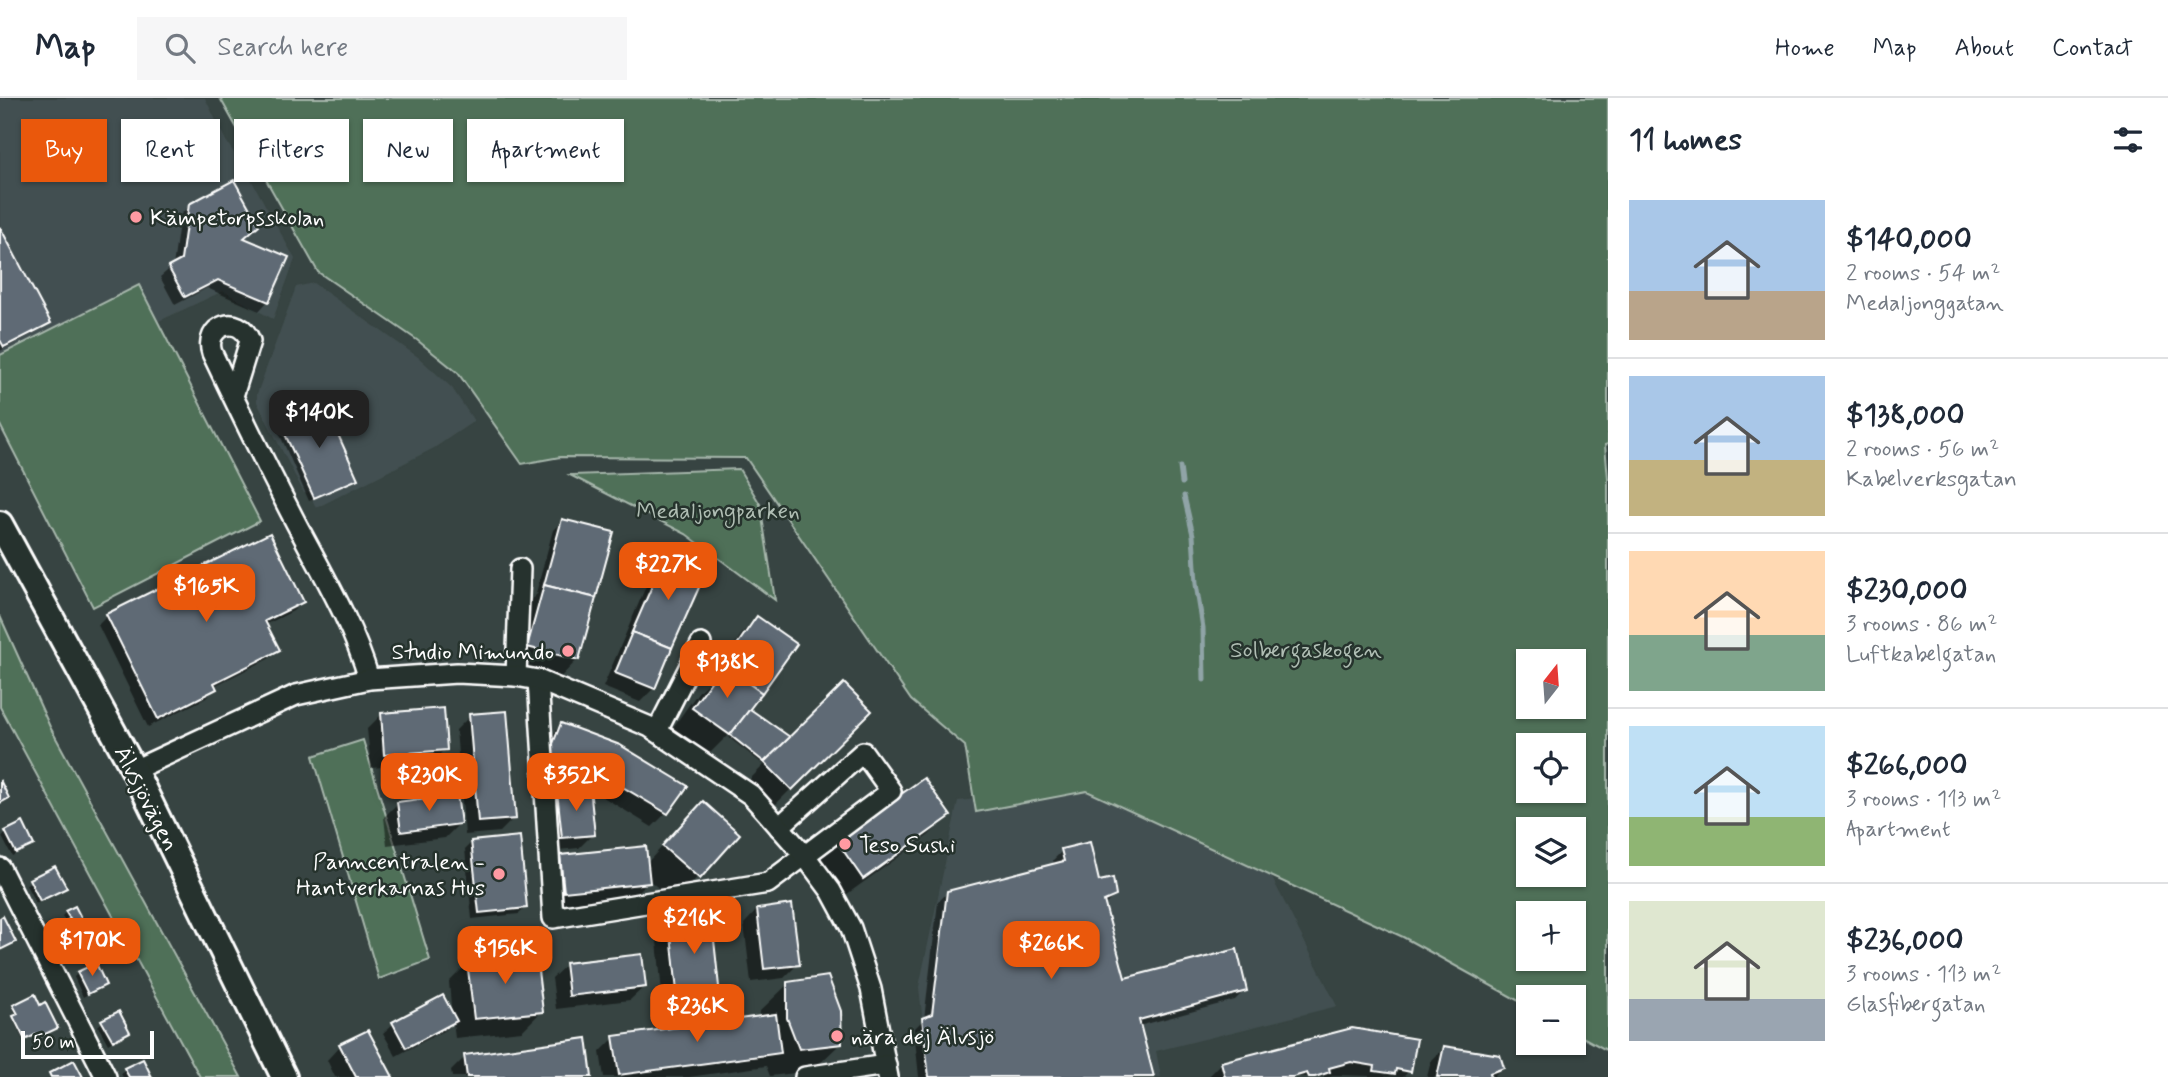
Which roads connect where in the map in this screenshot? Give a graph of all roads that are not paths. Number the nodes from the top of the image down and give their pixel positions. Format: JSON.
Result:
{"nodes":[{"id":1,"x":233,"y":397,"type":"dead end"},
{"id":2,"x":0,"y":524,"type":"edge"},
{"id":3,"x":520,"y":569,"type":"dead end"},
{"id":4,"x":701,"y":644,"type":"dead end"},
{"id":5,"x":516,"y":676,"type":"junction"},
{"id":6,"x":369,"y":679,"type":"junction"},
{"id":7,"x":538,"y":680,"type":"junction"},
{"id":8,"x":657,"y":731,"type":"junction"},
{"id":9,"x":134,"y":770,"type":"junction"},
{"id":10,"x":779,"y":827,"type":"junction"},
{"id":11,"x":805,"y":856,"type":"junction"},
{"id":12,"x":0,"y":868,"type":"edge"},
{"id":13,"x":887,"y":1071,"type":"edge"},
{"id":14,"x":106,"y":1077,"type":"edge"},
{"id":15,"x":284,"y":1077,"type":"edge"},
{"id":16,"x":805,"y":1077,"type":"edge"}],
"edges":[{"from":1,"to":6,"type":"street"},
{"from":2,"to":9,"type":"main road","name":"Älvsjövägen"},
{"from":3,"to":5,"type":"street"},
{"from":4,"to":8,"type":"street"},
{"from":5,"to":6,"type":"street"},
{"from":5,"to":7,"type":"street"},
{"from":6,"to":9,"type":"street"},
{"from":7,"to":8,"type":"street"},
{"from":7,"to":11,"type":"street"},
{"from":8,"to":10,"type":"street"},
{"from":9,"to":15,"type":"main road","name":"Älvsjövägen"},
{"from":10,"to":11,"type":"street"},
{"from":10,"to":11,"type":"street"},
{"from":11,"to":13,"type":"street"},
{"from":12,"to":14,"type":"street"},
{"from":13,"to":16,"type":"street"}]}
